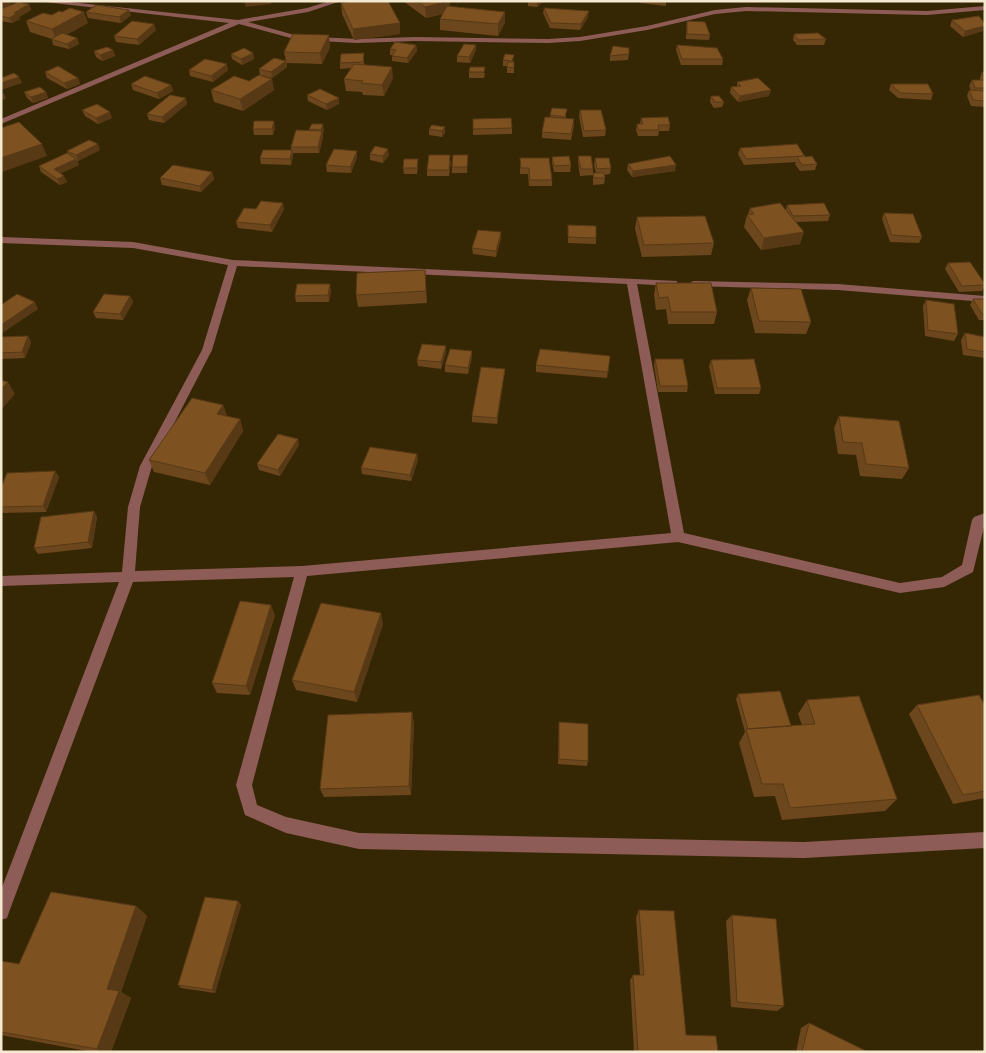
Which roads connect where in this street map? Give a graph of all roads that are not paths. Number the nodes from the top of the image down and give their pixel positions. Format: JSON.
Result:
{"nodes":[{"id":1,"x":39,"y":1,"type":"edge"},
{"id":2,"x":298,"y":1,"type":"edge"},
{"id":3,"x":338,"y":1,"type":"edge"},
{"id":4,"x":985,"y":8,"type":"edge"},
{"id":5,"x":308,"y":10,"type":"junction"},
{"id":6,"x":238,"y":22,"type":"junction"},
{"id":7,"x":1,"y":122,"type":"edge"},
{"id":8,"x":1,"y":240,"type":"edge"},
{"id":9,"x":233,"y":263,"type":"junction"},
{"id":10,"x":632,"y":282,"type":"junction"},
{"id":11,"x":985,"y":299,"type":"edge"},
{"id":12,"x":985,"y":518,"type":"edge"},
{"id":13,"x":678,"y":537,"type":"junction"},
{"id":14,"x":302,"y":571,"type":"junction"},
{"id":15,"x":128,"y":576,"type":"junction"},
{"id":16,"x":1,"y":581,"type":"edge"},
{"id":17,"x":985,"y":840,"type":"edge"},
{"id":18,"x":1,"y":912,"type":"edge"}],
"edges":[{"from":1,"to":6,"type":"street"},
{"from":2,"to":5,"type":"street"},
{"from":3,"to":5,"type":"street"},
{"from":4,"to":6,"type":"street"},
{"from":5,"to":6,"type":"street"},
{"from":6,"to":7,"type":"street"},
{"from":8,"to":9,"type":"street"},
{"from":9,"to":10,"type":"street"},
{"from":9,"to":15,"type":"street"},
{"from":10,"to":11,"type":"street"},
{"from":10,"to":13,"type":"street"},
{"from":12,"to":13,"type":"street"},
{"from":13,"to":14,"type":"street"},
{"from":14,"to":15,"type":"street"},
{"from":14,"to":17,"type":"street"},
{"from":15,"to":16,"type":"street"},
{"from":15,"to":18,"type":"street"}]}
